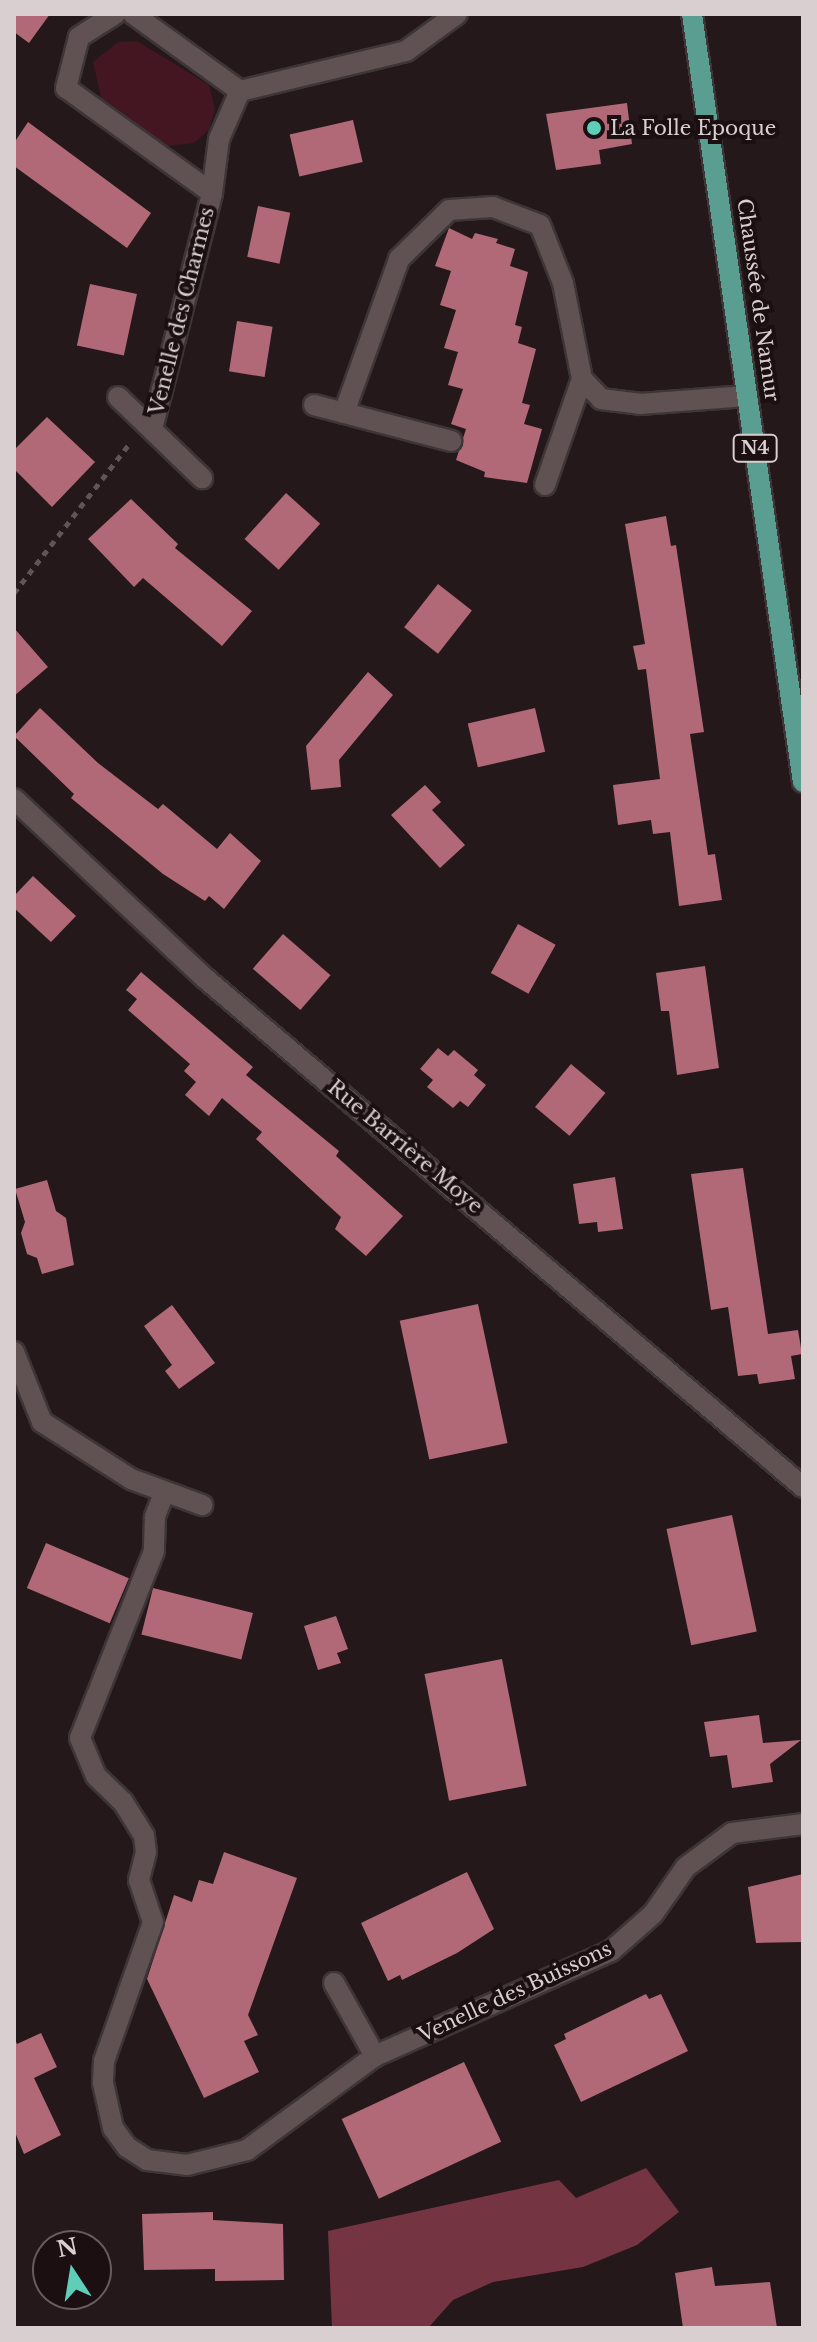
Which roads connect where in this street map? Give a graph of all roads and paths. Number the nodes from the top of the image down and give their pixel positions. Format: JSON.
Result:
{"nodes":[{"id":1,"x":115,"y":14,"type":"edge"},
{"id":2,"x":133,"y":14,"type":"edge"},
{"id":3,"x":457,"y":14,"type":"edge"},
{"id":4,"x":692,"y":14,"type":"edge"},
{"id":5,"x":240,"y":91,"type":"junction"},
{"id":6,"x":212,"y":193,"type":"junction"},
{"id":7,"x":582,"y":379,"type":"junction"},
{"id":8,"x":747,"y":396,"type":"junction"},
{"id":9,"x":118,"y":397,"type":"dead end"},
{"id":10,"x":314,"y":405,"type":"dead end"},
{"id":11,"x":344,"y":413,"type":"junction"},
{"id":12,"x":148,"y":426,"type":"junction"},
{"id":13,"x":451,"y":441,"type":"dead end"},
{"id":14,"x":202,"y":478,"type":"dead end"},
{"id":15,"x":545,"y":485,"type":"dead end"},
{"id":16,"x":14,"y":593,"type":"edge"},
{"id":17,"x":794,"y":668,"type":"edge"},
{"id":18,"x":803,"y":782,"type":"edge"},
{"id":19,"x":14,"y":799,"type":"edge"},
{"id":20,"x":14,"y":1352,"type":"edge"},
{"id":21,"x":803,"y":1487,"type":"edge"},
{"id":22,"x":164,"y":1493,"type":"junction"},
{"id":23,"x":202,"y":1505,"type":"dead end"},
{"id":24,"x":803,"y":1824,"type":"edge"},
{"id":25,"x":334,"y":1983,"type":"dead end"},
{"id":26,"x":375,"y":2056,"type":"junction"}],
"edges":[{"from":1,"to":6,"type":"street","name":"Venelle des Charmes"},
{"from":2,"to":5,"type":"street"},
{"from":3,"to":5,"type":"street"},
{"from":4,"to":8,"type":"main road","name":"Chaussée de Namur","number":"N4"},
{"from":5,"to":6,"type":"street","name":"Venelle des Charmes"},
{"from":6,"to":12,"type":"street","name":"Venelle des Charmes"},
{"from":7,"to":8,"type":"street"},
{"from":7,"to":11,"type":"street"},
{"from":7,"to":15,"type":"street"},
{"from":8,"to":17,"type":"main road","name":"Chaussée de Namur","number":"N4"},
{"from":9,"to":12,"type":"street","name":"Venelle des Charmes"},
{"from":10,"to":11,"type":"street"},
{"from":11,"to":13,"type":"street"},
{"from":12,"to":14,"type":"street","name":"Venelle des Charmes"},
{"from":12,"to":16,"type":"path"},
{"from":17,"to":18,"type":"main road","name":"Chaussée de Namur","number":"N4"},
{"from":19,"to":21,"type":"street","name":"Rue Barrière Moye"},
{"from":20,"to":22,"type":"street"},
{"from":22,"to":23,"type":"street"},
{"from":22,"to":26,"type":"street","name":"Venelle des Buissons"},
{"from":24,"to":26,"type":"street","name":"Venelle des Buissons"},
{"from":25,"to":26,"type":"street"}]}
